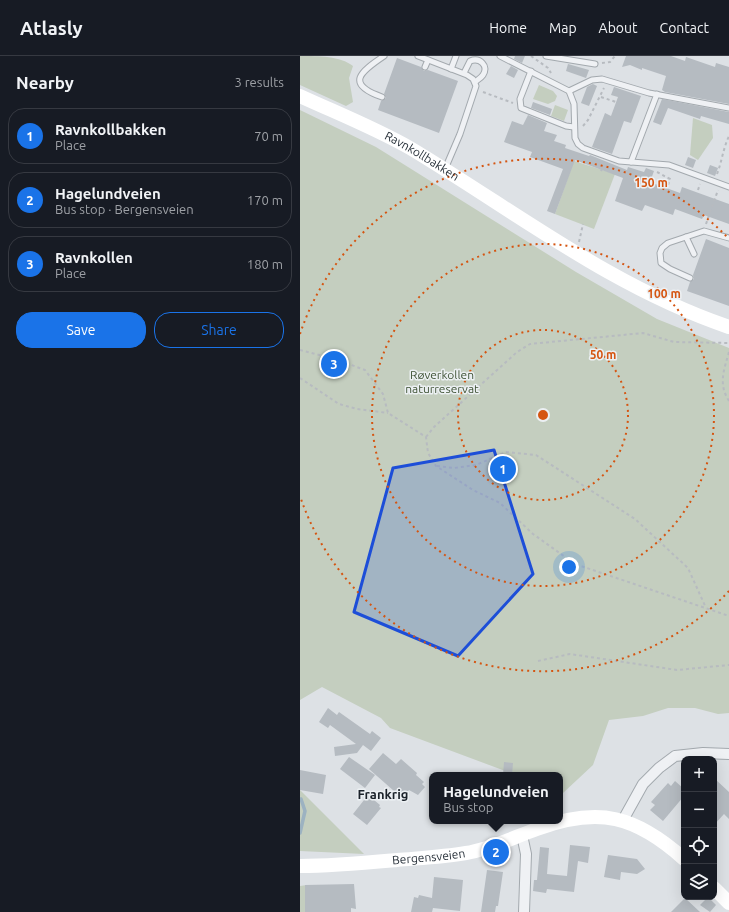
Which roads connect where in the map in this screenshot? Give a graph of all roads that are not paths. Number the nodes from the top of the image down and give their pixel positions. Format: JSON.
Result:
{"nodes":[{"id":1,"x":384,"y":56,"type":"edge"},
{"id":2,"x":418,"y":56,"type":"edge"},
{"id":3,"x":456,"y":56,"type":"edge"},
{"id":4,"x":500,"y":56,"type":"edge"},
{"id":5,"x":546,"y":56,"type":"edge"},
{"id":6,"x":428,"y":60,"type":"junction"},
{"id":7,"x":595,"y":64,"type":"road end"},
{"id":8,"x":425,"y":68,"type":"dead end"},
{"id":9,"x":451,"y":68,"type":"junction"},
{"id":10,"x":531,"y":71,"type":"junction"},
{"id":11,"x":464,"y":73,"type":"junction"},
{"id":12,"x":475,"y":82,"type":"junction"},
{"id":13,"x":568,"y":91,"type":"junction"},
{"id":14,"x":657,"y":94,"type":"junction"},
{"id":15,"x":300,"y":96,"type":"edge"},
{"id":16,"x":382,"y":97,"type":"dead end"},
{"id":17,"x":729,"y":108,"type":"edge"},
{"id":18,"x":574,"y":127,"type":"junction"},
{"id":19,"x":631,"y":162,"type":"junction"},
{"id":20,"x":444,"y":170,"type":"junction"},
{"id":21,"x":729,"y":187,"type":"edge"},
{"id":22,"x":686,"y":237,"type":"junction"},
{"id":23,"x":729,"y":238,"type":"edge"},
{"id":24,"x":694,"y":254,"type":"dead end"},
{"id":25,"x":690,"y":278,"type":"dead end"},
{"id":26,"x":729,"y":327,"type":"edge"},
{"id":27,"x":729,"y":754,"type":"edge"},
{"id":28,"x":623,"y":820,"type":"junction"},
{"id":29,"x":563,"y":821,"type":"edge"},
{"id":30,"x":554,"y":824,"type":"edge"},
{"id":31,"x":522,"y":835,"type":"junction"},
{"id":32,"x":681,"y":857,"type":"edge"},
{"id":33,"x":300,"y":866,"type":"edge"},
{"id":34,"x":717,"y":891,"type":"edge"},
{"id":35,"x":729,"y":903,"type":"edge"},
{"id":36,"x":524,"y":912,"type":"edge"}],
"edges":[{"from":1,"to":16,"type":"lane"},
{"from":2,"to":6,"type":"lane"},
{"from":3,"to":9,"type":"lane"},
{"from":4,"to":10,"type":"lane"},
{"from":5,"to":7,"type":"lane"},
{"from":6,"to":8,"type":"lane"},
{"from":6,"to":9,"type":"lane"},
{"from":9,"to":11,"type":"lane"},
{"from":10,"to":13,"type":"lane"},
{"from":10,"to":18,"type":"lane"},
{"from":11,"to":12,"type":"lane"},
{"from":11,"to":12,"type":"lane"},
{"from":12,"to":20,"type":"lane"},
{"from":13,"to":14,"type":"lane"},
{"from":13,"to":18,"type":"lane"},
{"from":14,"to":17,"type":"lane"},
{"from":14,"to":19,"type":"lane"},
{"from":15,"to":20,"type":"street","name":"Ravnkollbakken"},
{"from":18,"to":19,"type":"lane"},
{"from":19,"to":21,"type":"lane"},
{"from":20,"to":26,"type":"street","name":"Ravnkollbakken"},
{"from":22,"to":23,"type":"lane"},
{"from":22,"to":24,"type":"lane"},
{"from":22,"to":25,"type":"lane"},
{"from":27,"to":28,"type":"street"},
{"from":28,"to":29,"type":"street","name":"Bergensveien"},
{"from":28,"to":32,"type":"street","name":"Bergensveien"},
{"from":30,"to":31,"type":"street","name":"Bergensveien"},
{"from":31,"to":33,"type":"street","name":"Bergensveien"},
{"from":31,"to":36,"type":"street"},
{"from":34,"to":35,"type":"street"}]}
